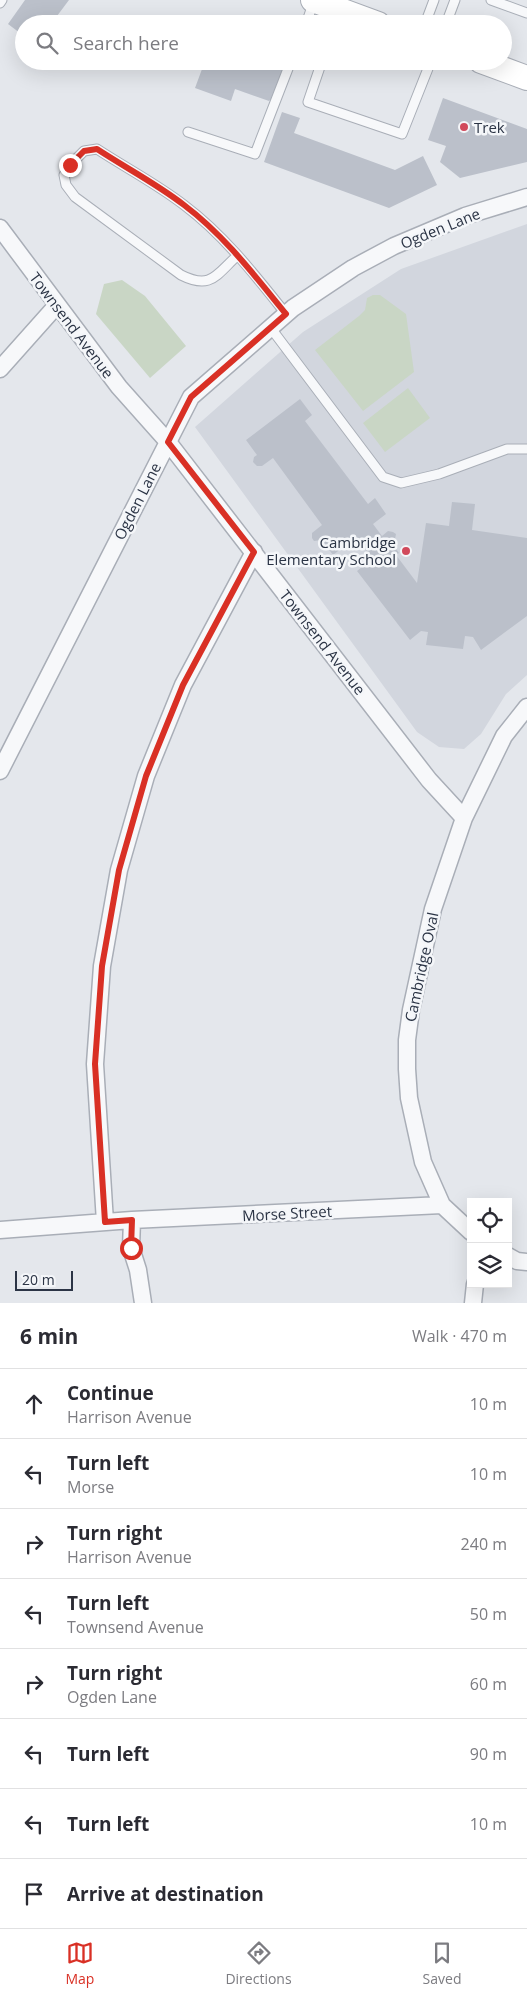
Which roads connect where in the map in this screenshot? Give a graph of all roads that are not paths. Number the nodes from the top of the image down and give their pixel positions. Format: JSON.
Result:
{"nodes":[{"id":1,"x":314,"y":0,"type":"edge"},
{"id":2,"x":434,"y":0,"type":"edge"},
{"id":3,"x":455,"y":0,"type":"edge"},
{"id":4,"x":491,"y":0,"type":"edge"},
{"id":5,"x":527,"y":12,"type":"edge"},
{"id":6,"x":309,"y":15,"type":"edge"},
{"id":7,"x":350,"y":15,"type":"edge"},
{"id":8,"x":428,"y":15,"type":"edge"},
{"id":9,"x":449,"y":15,"type":"edge"},
{"id":10,"x":288,"y":70,"type":"edge"},
{"id":11,"x":319,"y":70,"type":"edge"},
{"id":12,"x":428,"y":70,"type":"edge"},
{"id":13,"x":505,"y":70,"type":"edge"},
{"id":14,"x":527,"y":78,"type":"edge"},
{"id":15,"x":188,"y":132,"type":"dead end"},
{"id":16,"x":527,"y":197,"type":"edge"},
{"id":17,"x":0,"y":228,"type":"edge"},
{"id":18,"x":237,"y":256,"type":"junction"},
{"id":19,"x":57,"y":305,"type":"junction"},
{"id":20,"x":286,"y":314,"type":"junction"},
{"id":21,"x":270,"y":327,"type":"junction"},
{"id":22,"x":0,"y":370,"type":"edge"},
{"id":23,"x":168,"y":442,"type":"junction"},
{"id":24,"x":527,"y":449,"type":"edge"},
{"id":25,"x":254,"y":552,"type":"junction"},
{"id":26,"x":527,"y":707,"type":"edge"},
{"id":27,"x":1,"y":767,"type":"edge"},
{"id":28,"x":464,"y":818,"type":"junction"},
{"id":29,"x":442,"y":1206,"type":"junction"},
{"id":30,"x":132,"y":1220,"type":"junction"},
{"id":31,"x":105,"y":1222,"type":"junction"},
{"id":32,"x":467,"y":1228,"type":"edge"},
{"id":33,"x":0,"y":1230,"type":"edge"},
{"id":34,"x":512,"y":1258,"type":"edge"},
{"id":35,"x":527,"y":1262,"type":"edge"},
{"id":36,"x":475,"y":1288,"type":"edge"},
{"id":37,"x":143,"y":1303,"type":"edge"},
{"id":38,"x":473,"y":1303,"type":"edge"}],
"edges":[{"from":1,"to":6,"type":"lane"},
{"from":1,"to":7,"type":"main road"},
{"from":2,"to":8,"type":"lane"},
{"from":3,"to":9,"type":"lane"},
{"from":4,"to":5,"type":"lane"},
{"from":10,"to":15,"type":"lane"},
{"from":11,"to":12,"type":"lane"},
{"from":13,"to":14,"type":"main road"},
{"from":16,"to":20,"type":"street","name":"Ogden Lane"},
{"from":17,"to":19,"type":"street","name":"Townsend Avenue"},
{"from":18,"to":18,"type":"lane"},
{"from":18,"to":20,"type":"lane"},
{"from":19,"to":22,"type":"street"},
{"from":19,"to":23,"type":"street","name":"Townsend Avenue"},
{"from":20,"to":21,"type":"street","name":"Ogden Lane"},
{"from":21,"to":23,"type":"street","name":"Ogden Lane"},
{"from":21,"to":24,"type":"lane"},
{"from":23,"to":25,"type":"street","name":"Townsend Avenue"},
{"from":23,"to":27,"type":"street","name":"Ogden Lane"},
{"from":25,"to":28,"type":"street","name":"Townsend Avenue"},
{"from":25,"to":31,"type":"street"},
{"from":26,"to":28,"type":"street","name":"Cambridge Oval"},
{"from":28,"to":29,"type":"street","name":"Cambridge Oval"},
{"from":29,"to":30,"type":"street","name":"Morse Street"},
{"from":29,"to":32,"type":"street","name":"Cambridge Oval"},
{"from":30,"to":31,"type":"street","name":"Morse Street"},
{"from":30,"to":37,"type":"street"},
{"from":31,"to":33,"type":"street"},
{"from":34,"to":35,"type":"street"},
{"from":36,"to":38,"type":"street"}]}
